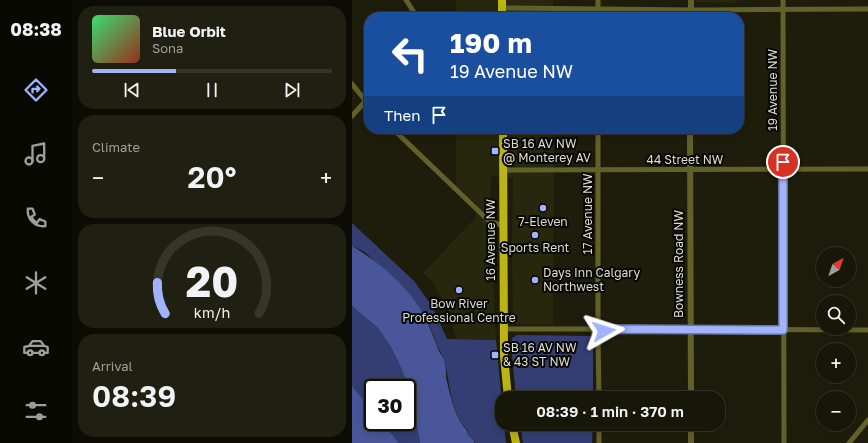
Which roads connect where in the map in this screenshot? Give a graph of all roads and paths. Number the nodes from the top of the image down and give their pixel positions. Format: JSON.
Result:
{"nodes":[{"id":1,"x":598,"y":0,"type":"edge"},
{"id":2,"x":691,"y":0,"type":"edge"},
{"id":3,"x":783,"y":0,"type":"edge"},
{"id":4,"x":407,"y":1,"type":"edge"},
{"id":5,"x":502,"y":8,"type":"edge"},
{"id":6,"x":598,"y":9,"type":"junction"},
{"id":7,"x":783,"y":9,"type":"junction"},
{"id":8,"x":868,"y":9,"type":"edge"},
{"id":9,"x":691,"y":10,"type":"junction"},
{"id":10,"x":414,"y":12,"type":"edge"},
{"id":11,"x":352,"y":84,"type":"edge"},
{"id":12,"x":364,"y":99,"type":"edge"},
{"id":13,"x":364,"y":106,"type":"edge"},
{"id":14,"x":352,"y":116,"type":"edge"},
{"id":15,"x":398,"y":134,"type":"edge"},
{"id":16,"x":503,"y":134,"type":"edge"},
{"id":17,"x":598,"y":134,"type":"edge"},
{"id":18,"x":690,"y":134,"type":"edge"},
{"id":19,"x":598,"y":169,"type":"junction"},
{"id":20,"x":868,"y":169,"type":"edge"},
{"id":21,"x":503,"y":170,"type":"junction"},
{"id":22,"x":690,"y":170,"type":"junction"},
{"id":23,"x":783,"y":170,"type":"junction"},
{"id":24,"x":503,"y":226,"type":"junction"},
{"id":25,"x":598,"y":324,"type":"junction"},
{"id":26,"x":504,"y":329,"type":"junction"},
{"id":27,"x":592,"y":329,"type":"junction"},
{"id":28,"x":604,"y":329,"type":"junction"},
{"id":29,"x":691,"y":330,"type":"junction"},
{"id":30,"x":783,"y":330,"type":"junction"},
{"id":31,"x":868,"y":330,"type":"edge"},
{"id":32,"x":598,"y":336,"type":"junction"},
{"id":33,"x":507,"y":391,"type":"edge"},
{"id":34,"x":598,"y":391,"type":"edge"},
{"id":35,"x":691,"y":391,"type":"edge"},
{"id":36,"x":868,"y":420,"type":"edge"},
{"id":37,"x":513,"y":431,"type":"edge"},
{"id":38,"x":599,"y":431,"type":"edge"},
{"id":39,"x":691,"y":431,"type":"edge"},
{"id":40,"x":516,"y":443,"type":"edge"},
{"id":41,"x":599,"y":443,"type":"edge"},
{"id":42,"x":691,"y":443,"type":"edge"},
{"id":43,"x":784,"y":443,"type":"edge"},
{"id":44,"x":849,"y":443,"type":"edge"}],
"edges":[{"from":1,"to":6,"type":"street"},
{"from":2,"to":9,"type":"street"},
{"from":3,"to":7,"type":"street","name":"19 Avenue NW"},
{"from":4,"to":10,"type":"street"},
{"from":5,"to":6,"type":"street"},
{"from":6,"to":9,"type":"street"},
{"from":7,"to":8,"type":"street"},
{"from":7,"to":9,"type":"street"},
{"from":7,"to":23,"type":"street","name":"19 Avenue NW"},
{"from":11,"to":12,"type":"street"},
{"from":13,"to":14,"type":"street"},
{"from":15,"to":24,"type":"street"},
{"from":16,"to":21,"type":"highway","name":"16 Avenue NW"},
{"from":17,"to":19,"type":"street","name":"17 Avenue NW"},
{"from":18,"to":22,"type":"street","name":"Bowness Road NW"},
{"from":19,"to":21,"type":"street","name":"44 Street NW"},
{"from":19,"to":22,"type":"street","name":"44 Street NW"},
{"from":19,"to":25,"type":"street","name":"17 Avenue NW"},
{"from":20,"to":23,"type":"street","name":"44 Street NW"},
{"from":21,"to":24,"type":"highway","name":"16 Avenue NW"},
{"from":22,"to":23,"type":"street","name":"44 Street NW"},
{"from":22,"to":29,"type":"street","name":"Bowness Road NW"},
{"from":23,"to":30,"type":"street","name":"19 Avenue NW"},
{"from":24,"to":26,"type":"highway","name":"16 Avenue NW"},
{"from":25,"to":27,"type":"street"},
{"from":25,"to":28,"type":"street"},
{"from":26,"to":27,"type":"street"},
{"from":26,"to":33,"type":"highway","name":"16 Avenue NW"},
{"from":27,"to":32,"type":"street"},
{"from":28,"to":29,"type":"street"},
{"from":28,"to":32,"type":"street"},
{"from":29,"to":30,"type":"street"},
{"from":29,"to":35,"type":"street","name":"Bowness Road NW"},
{"from":30,"to":31,"type":"street"},
{"from":30,"to":43,"type":"street","name":"19 Avenue NW"},
{"from":32,"to":34,"type":"street"},
{"from":36,"to":44,"type":"street"},
{"from":37,"to":40,"type":"highway"},
{"from":38,"to":41,"type":"street"},
{"from":39,"to":42,"type":"street"}]}
